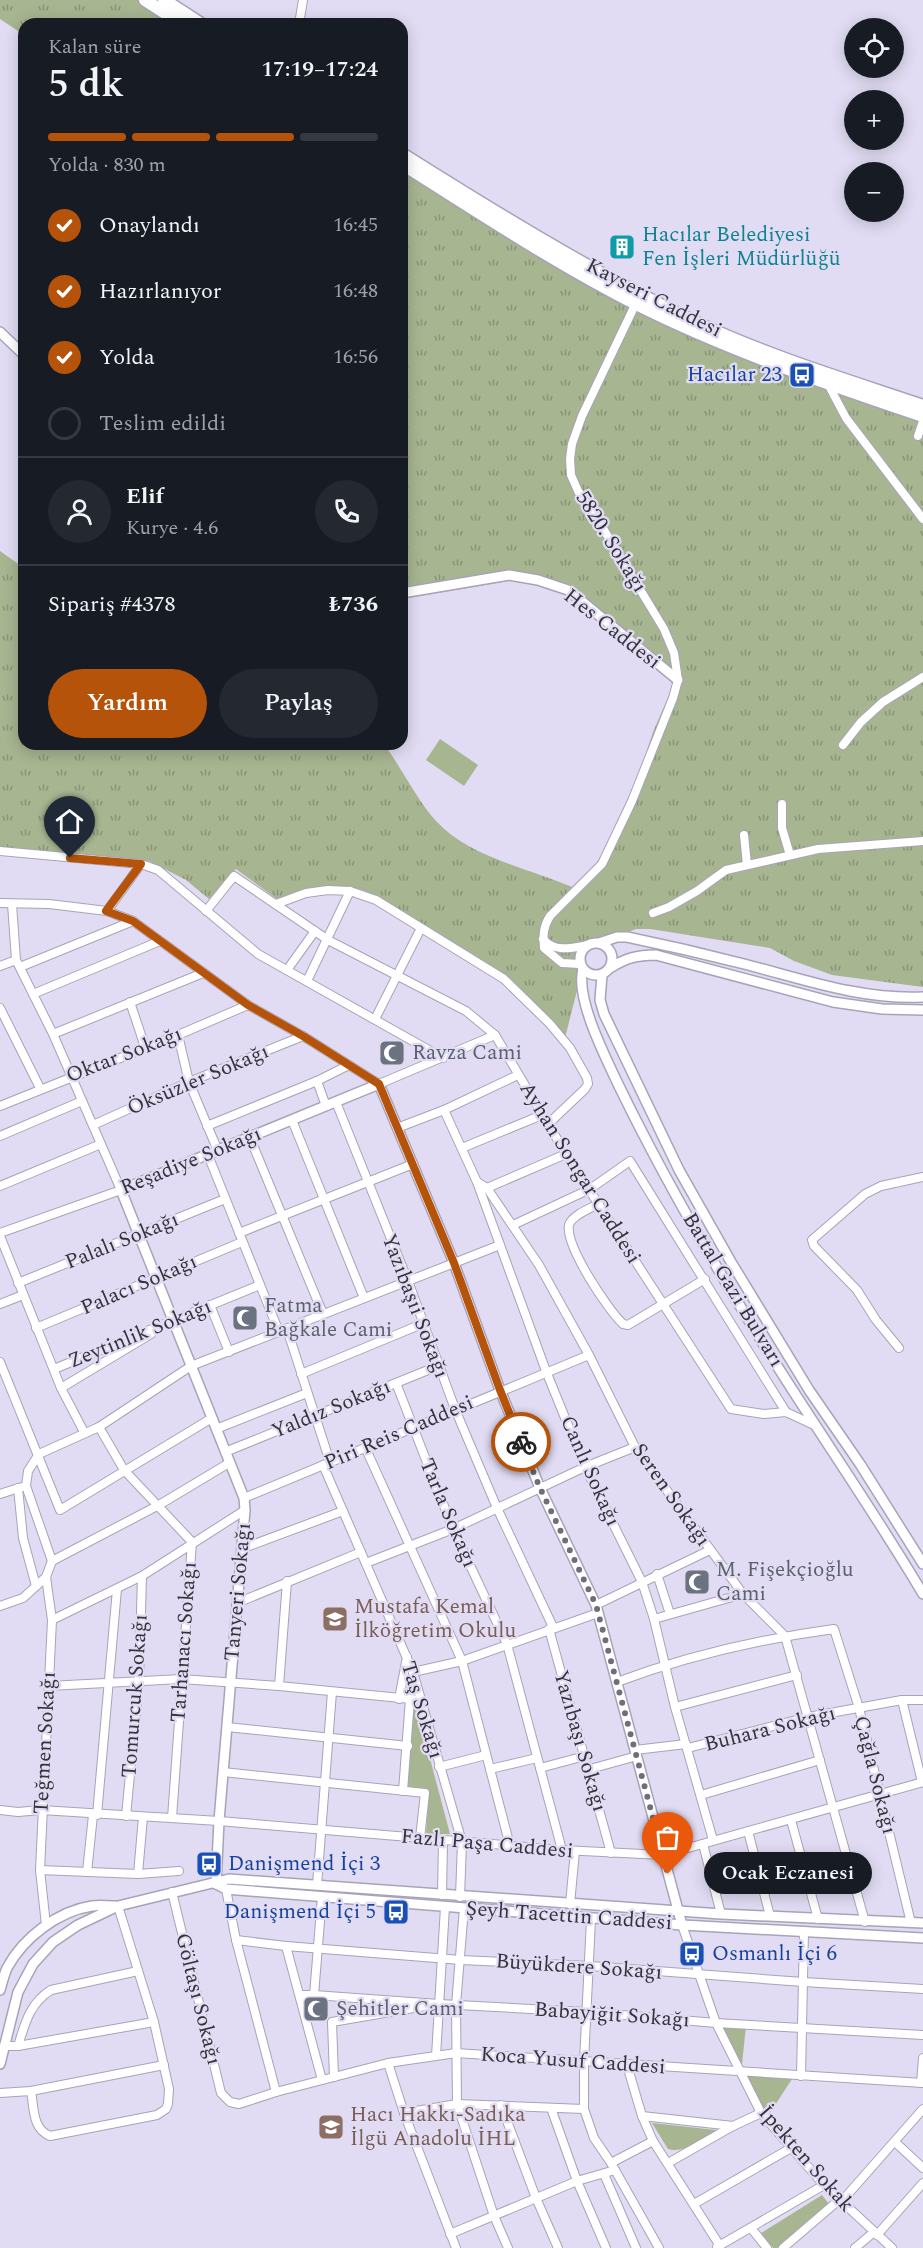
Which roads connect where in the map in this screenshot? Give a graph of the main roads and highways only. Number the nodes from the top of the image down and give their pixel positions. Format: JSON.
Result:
{"nodes":[{"id":1,"x":145,"y":0,"type":"edge"},
{"id":2,"x":164,"y":0,"type":"edge"},
{"id":3,"x":173,"y":18,"type":"edge"},
{"id":4,"x":192,"y":18,"type":"edge"},
{"id":5,"x":408,"y":157,"type":"edge"},
{"id":6,"x":408,"y":168,"type":"edge"},
{"id":7,"x":923,"y":406,"type":"edge"},
{"id":8,"x":923,"y":418,"type":"edge"}],
"edges":[{"from":1,"to":3,"type":"main road"},
{"from":2,"to":4,"type":"main road"},
{"from":5,"to":7,"type":"main road","name":"Kayseri Caddesi"},
{"from":6,"to":8,"type":"main road","name":"Kayseri Caddesi"}]}
